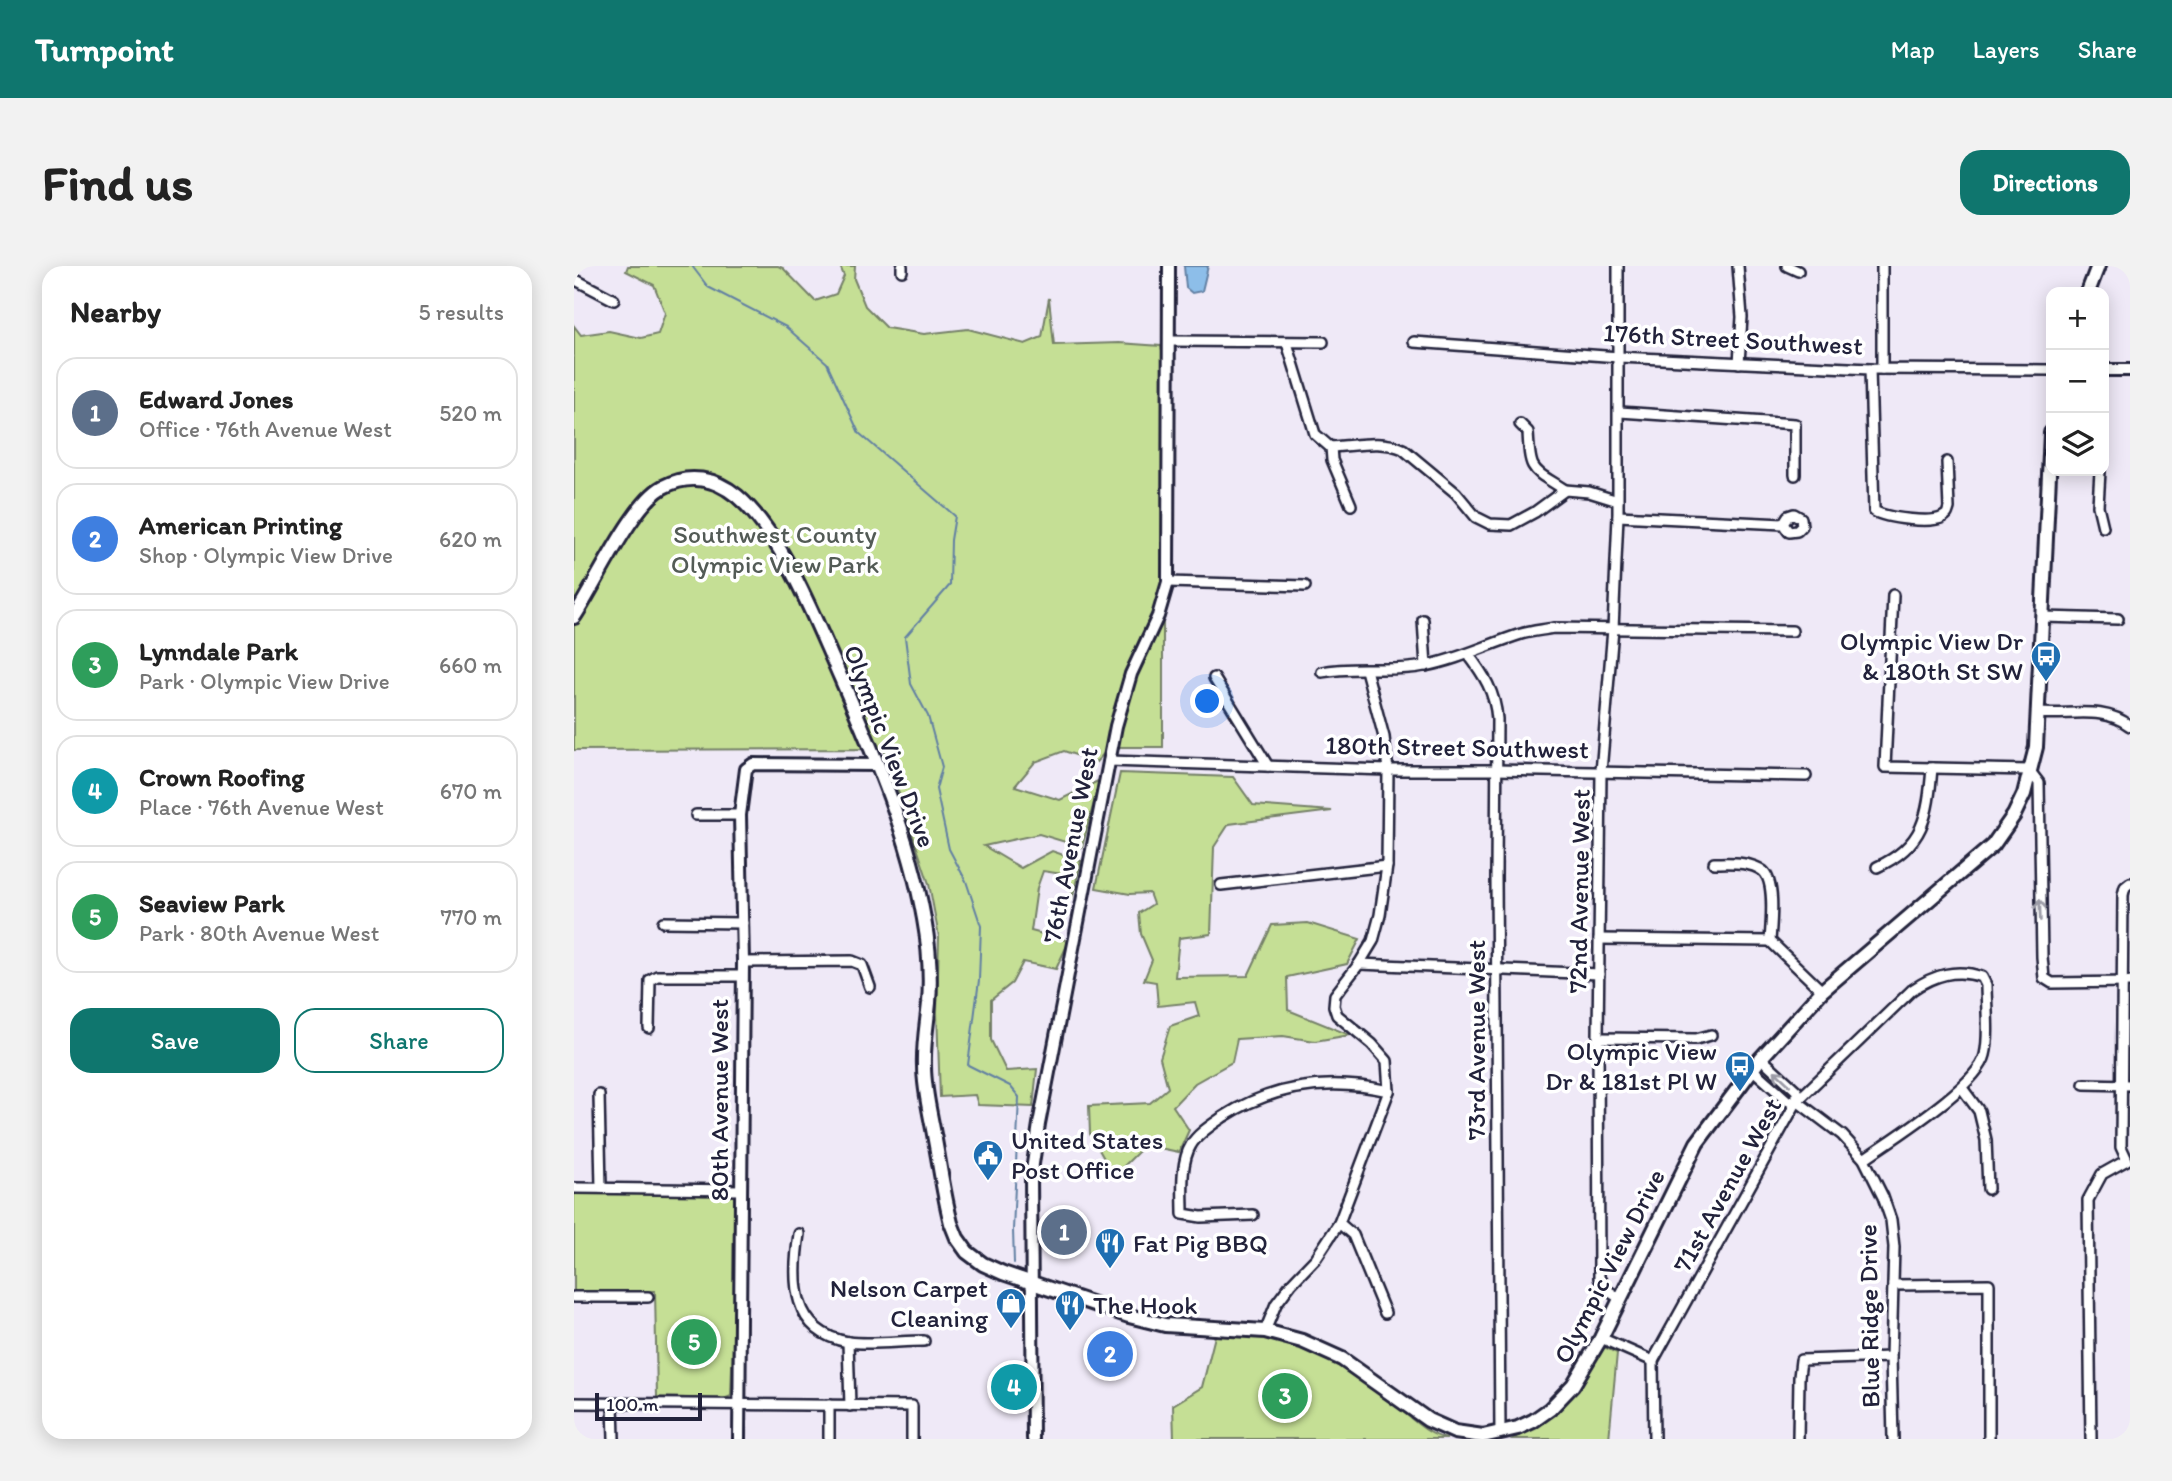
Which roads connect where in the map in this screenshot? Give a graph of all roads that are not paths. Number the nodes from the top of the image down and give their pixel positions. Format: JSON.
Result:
{"nodes":[{"id":1,"x":1169,"y":266,"type":"edge"},
{"id":2,"x":1618,"y":266,"type":"edge"},
{"id":3,"x":1738,"y":266,"type":"edge"},
{"id":4,"x":1787,"y":266,"type":"edge"},
{"id":5,"x":1882,"y":266,"type":"edge"},
{"id":6,"x":2098,"y":266,"type":"edge"},
{"id":7,"x":1798,"y":271,"type":"dead end"},
{"id":8,"x":574,"y":279,"type":"edge"},
{"id":9,"x":2090,"y":287,"type":"edge"},
{"id":10,"x":614,"y":300,"type":"dead end"},
{"id":11,"x":1169,"y":341,"type":"junction"},
{"id":12,"x":1323,"y":342,"type":"dead end"},
{"id":13,"x":1414,"y":342,"type":"dead end"},
{"id":14,"x":1287,"y":343,"type":"junction"},
{"id":15,"x":1619,"y":357,"type":"junction"},
{"id":16,"x":1739,"y":363,"type":"junction"},
{"id":17,"x":1871,"y":369,"type":"junction"},
{"id":18,"x":1882,"y":369,"type":"junction"},
{"id":19,"x":2046,"y":370,"type":"edge"},
{"id":20,"x":2130,"y":370,"type":"edge"},
{"id":21,"x":2109,"y":372,"type":"edge"},
{"id":22,"x":1620,"y":412,"type":"junction"},
{"id":23,"x":1520,"y":424,"type":"dead end"},
{"id":24,"x":1331,"y":447,"type":"junction"},
{"id":25,"x":1947,"y":462,"type":"dead end"},
{"id":26,"x":1795,"y":475,"type":"dead end"},
{"id":27,"x":2049,"y":476,"type":"edge"},
{"id":28,"x":2100,"y":476,"type":"edge"},
{"id":29,"x":1565,"y":490,"type":"junction"},
{"id":30,"x":1618,"y":501,"type":"junction"},
{"id":31,"x":1351,"y":505,"type":"dead end"},
{"id":32,"x":1618,"y":516,"type":"junction"},
{"id":33,"x":1783,"y":524,"type":"dead end"},
{"id":34,"x":2103,"y":527,"type":"dead end"},
{"id":35,"x":1168,"y":582,"type":"junction"},
{"id":36,"x":1306,"y":586,"type":"dead end"},
{"id":37,"x":1893,"y":595,"type":"dead end"},
{"id":38,"x":574,"y":617,"type":"edge"},
{"id":39,"x":2043,"y":617,"type":"junction"},
{"id":40,"x":2118,"y":619,"type":"dead end"},
{"id":41,"x":1423,"y":620,"type":"dead end"},
{"id":42,"x":1614,"y":629,"type":"junction"},
{"id":43,"x":1792,"y":631,"type":"dead end"},
{"id":44,"x":1468,"y":654,"type":"junction"},
{"id":45,"x":1426,"y":666,"type":"junction"},
{"id":46,"x":1366,"y":670,"type":"junction"},
{"id":47,"x":1322,"y":672,"type":"dead end"},
{"id":48,"x":1214,"y":678,"type":"dead end"},
{"id":49,"x":2039,"y":713,"type":"junction"},
{"id":50,"x":2130,"y":726,"type":"edge"},
{"id":51,"x":1109,"y":761,"type":"junction"},
{"id":52,"x":878,"y":765,"type":"junction"},
{"id":53,"x":1268,"y":766,"type":"junction"},
{"id":54,"x":1932,"y":768,"type":"junction"},
{"id":55,"x":1496,"y":769,"type":"junction"},
{"id":56,"x":1388,"y":770,"type":"junction"},
{"id":57,"x":2029,"y":770,"type":"junction"},
{"id":58,"x":1601,"y":772,"type":"junction"},
{"id":59,"x":1806,"y":776,"type":"dead end"},
{"id":60,"x":696,"y":815,"type":"dead end"},
{"id":61,"x":740,"y":815,"type":"junction"},
{"id":62,"x":1714,"y":863,"type":"dead end"},
{"id":63,"x":1387,"y":866,"type":"junction"},
{"id":64,"x":1877,"y":867,"type":"dead end"},
{"id":65,"x":2130,"y":883,"type":"edge"},
{"id":66,"x":1221,"y":885,"type":"dead end"},
{"id":67,"x":663,"y":922,"type":"dead end"},
{"id":68,"x":743,"y":923,"type":"junction"},
{"id":69,"x":1599,"y":939,"type":"junction"},
{"id":70,"x":1770,"y":941,"type":"junction"},
{"id":71,"x":743,"y":962,"type":"junction"},
{"id":72,"x":1359,"y":964,"type":"junction"},
{"id":73,"x":1496,"y":971,"type":"junction"},
{"id":74,"x":1600,"y":974,"type":"junction"},
{"id":75,"x":742,"y":976,"type":"junction"},
{"id":76,"x":2125,"y":982,"type":"edge"},
{"id":77,"x":870,"y":987,"type":"dead end"},
{"id":78,"x":1822,"y":991,"type":"junction"},
{"id":79,"x":649,"y":1028,"type":"dead end"},
{"id":80,"x":1711,"y":1035,"type":"dead end"},
{"id":81,"x":1598,"y":1038,"type":"junction"},
{"id":82,"x":1756,"y":1063,"type":"junction"},
{"id":83,"x":2084,"y":1084,"type":"dead end"},
{"id":84,"x":2125,"y":1085,"type":"edge"},
{"id":85,"x":1962,"y":1087,"type":"junction"},
{"id":86,"x":1389,"y":1091,"type":"junction"},
{"id":87,"x":599,"y":1095,"type":"dead end"},
{"id":88,"x":1797,"y":1101,"type":"junction"},
{"id":89,"x":1864,"y":1159,"type":"junction"},
{"id":90,"x":2129,"y":1161,"type":"edge"},
{"id":91,"x":574,"y":1188,"type":"edge"},
{"id":92,"x":601,"y":1188,"type":"junction"},
{"id":93,"x":741,"y":1189,"type":"junction"},
{"id":94,"x":1988,"y":1189,"type":"dead end"},
{"id":95,"x":1253,"y":1215,"type":"dead end"},
{"id":96,"x":1339,"y":1223,"type":"junction"},
{"id":97,"x":799,"y":1234,"type":"dead end"},
{"id":98,"x":1031,"y":1283,"type":"junction"},
{"id":99,"x":1894,"y":1284,"type":"junction"},
{"id":100,"x":574,"y":1297,"type":"edge"},
{"id":101,"x":648,"y":1297,"type":"dead end"},
{"id":102,"x":1619,"y":1298,"type":"junction"},
{"id":103,"x":1385,"y":1313,"type":"dead end"},
{"id":104,"x":1265,"y":1331,"type":"junction"},
{"id":105,"x":1601,"y":1338,"type":"junction"},
{"id":106,"x":924,"y":1341,"type":"dead end"},
{"id":107,"x":848,"y":1342,"type":"junction"},
{"id":108,"x":1891,"y":1357,"type":"junction"},
{"id":109,"x":1653,"y":1361,"type":"junction"},
{"id":110,"x":574,"y":1404,"type":"edge"},
{"id":111,"x":613,"y":1404,"type":"junction"},
{"id":112,"x":738,"y":1405,"type":"junction"},
{"id":113,"x":829,"y":1405,"type":"junction"},
{"id":114,"x":850,"y":1406,"type":"junction"},
{"id":115,"x":1500,"y":1433,"type":"junction"},
{"id":116,"x":614,"y":1439,"type":"edge"},
{"id":117,"x":739,"y":1439,"type":"edge"},
{"id":118,"x":829,"y":1439,"type":"edge"},
{"id":119,"x":912,"y":1439,"type":"edge"},
{"id":120,"x":1032,"y":1439,"type":"edge"},
{"id":121,"x":1654,"y":1439,"type":"edge"},
{"id":122,"x":1798,"y":1439,"type":"edge"},
{"id":123,"x":1893,"y":1439,"type":"edge"},
{"id":124,"x":1989,"y":1439,"type":"edge"},
{"id":125,"x":2091,"y":1439,"type":"edge"}],
"edges":[{"from":1,"to":11,"type":"street","name":"76th Avenue West"},
{"from":2,"to":15,"type":"street","name":"72nd Avenue West"},
{"from":3,"to":16,"type":"street"},
{"from":4,"to":7,"type":"street"},
{"from":5,"to":18,"type":"street"},
{"from":6,"to":9,"type":"main road"},
{"from":8,"to":10,"type":"street"},
{"from":11,"to":14,"type":"street"},
{"from":11,"to":35,"type":"street","name":"76th Avenue West"},
{"from":12,"to":14,"type":"street"},
{"from":13,"to":15,"type":"street","name":"176th Street Southwest"},
{"from":14,"to":24,"type":"street"},
{"from":15,"to":16,"type":"street","name":"176th Street Southwest"},
{"from":15,"to":22,"type":"street","name":"72nd Avenue West"},
{"from":16,"to":17,"type":"street","name":"176th Street Southwest"},
{"from":17,"to":18,"type":"street","name":"176th Street Southwest"},
{"from":17,"to":25,"type":"street"},
{"from":18,"to":19,"type":"street","name":"176th Street Southwest"},
{"from":20,"to":21,"type":"street"},
{"from":22,"to":26,"type":"street"},
{"from":22,"to":30,"type":"street","name":"72nd Avenue West"},
{"from":23,"to":29,"type":"street"},
{"from":24,"to":29,"type":"street"},
{"from":24,"to":31,"type":"street"},
{"from":27,"to":39,"type":"main road","name":"Olympic View Drive"},
{"from":28,"to":34,"type":"street"},
{"from":29,"to":30,"type":"street"},
{"from":30,"to":32,"type":"street","name":"72nd Avenue West"},
{"from":32,"to":33,"type":"street"},
{"from":32,"to":42,"type":"street","name":"72nd Avenue West"},
{"from":35,"to":36,"type":"street"},
{"from":35,"to":51,"type":"street","name":"76th Avenue West"},
{"from":37,"to":54,"type":"street"},
{"from":38,"to":52,"type":"main road","name":"Olympic View Drive"},
{"from":39,"to":40,"type":"street"},
{"from":39,"to":49,"type":"main road","name":"Olympic View Drive"},
{"from":41,"to":45,"type":"street"},
{"from":42,"to":43,"type":"street"},
{"from":42,"to":44,"type":"street"},
{"from":42,"to":58,"type":"street","name":"72nd Avenue West"},
{"from":44,"to":45,"type":"street"},
{"from":44,"to":55,"type":"street","name":"73rd Avenue West"},
{"from":45,"to":46,"type":"street"},
{"from":46,"to":47,"type":"street"},
{"from":46,"to":56,"type":"street"},
{"from":48,"to":53,"type":"street"},
{"from":49,"to":50,"type":"street"},
{"from":49,"to":57,"type":"main road","name":"Olympic View Drive"},
{"from":51,"to":53,"type":"street","name":"180th Street Southwest"},
{"from":51,"to":98,"type":"street","name":"76th Avenue West"},
{"from":52,"to":61,"type":"street","name":"80th Avenue West"},
{"from":52,"to":98,"type":"main road","name":"Olympic View Drive"},
{"from":53,"to":56,"type":"street","name":"180th Street Southwest"},
{"from":54,"to":57,"type":"street"},
{"from":54,"to":64,"type":"street"},
{"from":55,"to":56,"type":"street","name":"180th Street Southwest"},
{"from":55,"to":58,"type":"street","name":"180th Street Southwest"},
{"from":55,"to":73,"type":"street","name":"73rd Avenue West"},
{"from":56,"to":63,"type":"street"},
{"from":76,"to":57,"type":"street","one_way":true},
{"from":57,"to":78,"type":"main road","name":"Olympic View Drive"},
{"from":58,"to":59,"type":"street","name":"180th Street Southwest"},
{"from":58,"to":69,"type":"street","name":"72nd Avenue West"},
{"from":60,"to":61,"type":"street"},
{"from":61,"to":68,"type":"street","name":"80th Avenue West"},
{"from":62,"to":70,"type":"street"},
{"from":63,"to":66,"type":"street"},
{"from":63,"to":72,"type":"street"},
{"from":65,"to":76,"type":"street"},
{"from":67,"to":68,"type":"street"},
{"from":68,"to":71,"type":"street","name":"80th Avenue West"},
{"from":69,"to":70,"type":"street"},
{"from":69,"to":74,"type":"street","name":"72nd Avenue West"},
{"from":70,"to":78,"type":"street"},
{"from":71,"to":75,"type":"street","name":"80th Avenue West"},
{"from":71,"to":77,"type":"street"},
{"from":72,"to":73,"type":"street"},
{"from":72,"to":86,"type":"street"},
{"from":73,"to":74,"type":"street"},
{"from":73,"to":115,"type":"street","name":"73rd Avenue West"},
{"from":74,"to":81,"type":"street","name":"72nd Avenue West"},
{"from":75,"to":79,"type":"street"},
{"from":75,"to":93,"type":"street","name":"80th Avenue West"},
{"from":76,"to":84,"type":"street"},
{"from":78,"to":82,"type":"main road","name":"Olympic View Drive"},
{"from":80,"to":81,"type":"street"},
{"from":81,"to":102,"type":"street","name":"72nd Avenue West"},
{"from":82,"to":88,"type":"street","name":"Blue Ridge Drive"},
{"from":82,"to":102,"type":"main road","name":"Olympic View Drive"},
{"from":83,"to":84,"type":"street"},
{"from":84,"to":90,"type":"street"},
{"from":85,"to":88,"type":"street","name":"71st Avenue West"},
{"from":85,"to":89,"type":"street"},
{"from":85,"to":94,"type":"street"},
{"from":86,"to":95,"type":"street"},
{"from":86,"to":96,"type":"street"},
{"from":87,"to":92,"type":"street"},
{"from":88,"to":89,"type":"street","name":"Blue Ridge Drive"},
{"from":88,"to":109,"type":"street","name":"71st Avenue West"},
{"from":89,"to":99,"type":"street","name":"Blue Ridge Drive"},
{"from":90,"to":125,"type":"street"},
{"from":91,"to":92,"type":"street"},
{"from":92,"to":93,"type":"street"},
{"from":93,"to":112,"type":"street","name":"80th Avenue West"},
{"from":96,"to":103,"type":"street"},
{"from":96,"to":104,"type":"street"},
{"from":97,"to":107,"type":"street"},
{"from":98,"to":104,"type":"main road","name":"Olympic View Drive"},
{"from":98,"to":120,"type":"street","name":"76th Avenue West"},
{"from":99,"to":108,"type":"street","name":"Blue Ridge Drive"},
{"from":99,"to":124,"type":"street"},
{"from":100,"to":101,"type":"street"},
{"from":102,"to":105,"type":"main road","name":"Olympic View Drive"},
{"from":104,"to":115,"type":"main road","name":"Olympic View Drive"},
{"from":105,"to":109,"type":"street"},
{"from":105,"to":115,"type":"main road","name":"Olympic View Drive"},
{"from":106,"to":107,"type":"street"},
{"from":107,"to":114,"type":"street"},
{"from":108,"to":122,"type":"street"},
{"from":108,"to":123,"type":"street","name":"Blue Ridge Drive"},
{"from":109,"to":121,"type":"street","name":"71st Avenue West"},
{"from":110,"to":111,"type":"street"},
{"from":111,"to":112,"type":"street"},
{"from":111,"to":116,"type":"street"},
{"from":112,"to":113,"type":"street"},
{"from":112,"to":117,"type":"street","name":"80th Avenue West"},
{"from":113,"to":114,"type":"street"},
{"from":113,"to":118,"type":"street"},
{"from":114,"to":119,"type":"street"}]}
